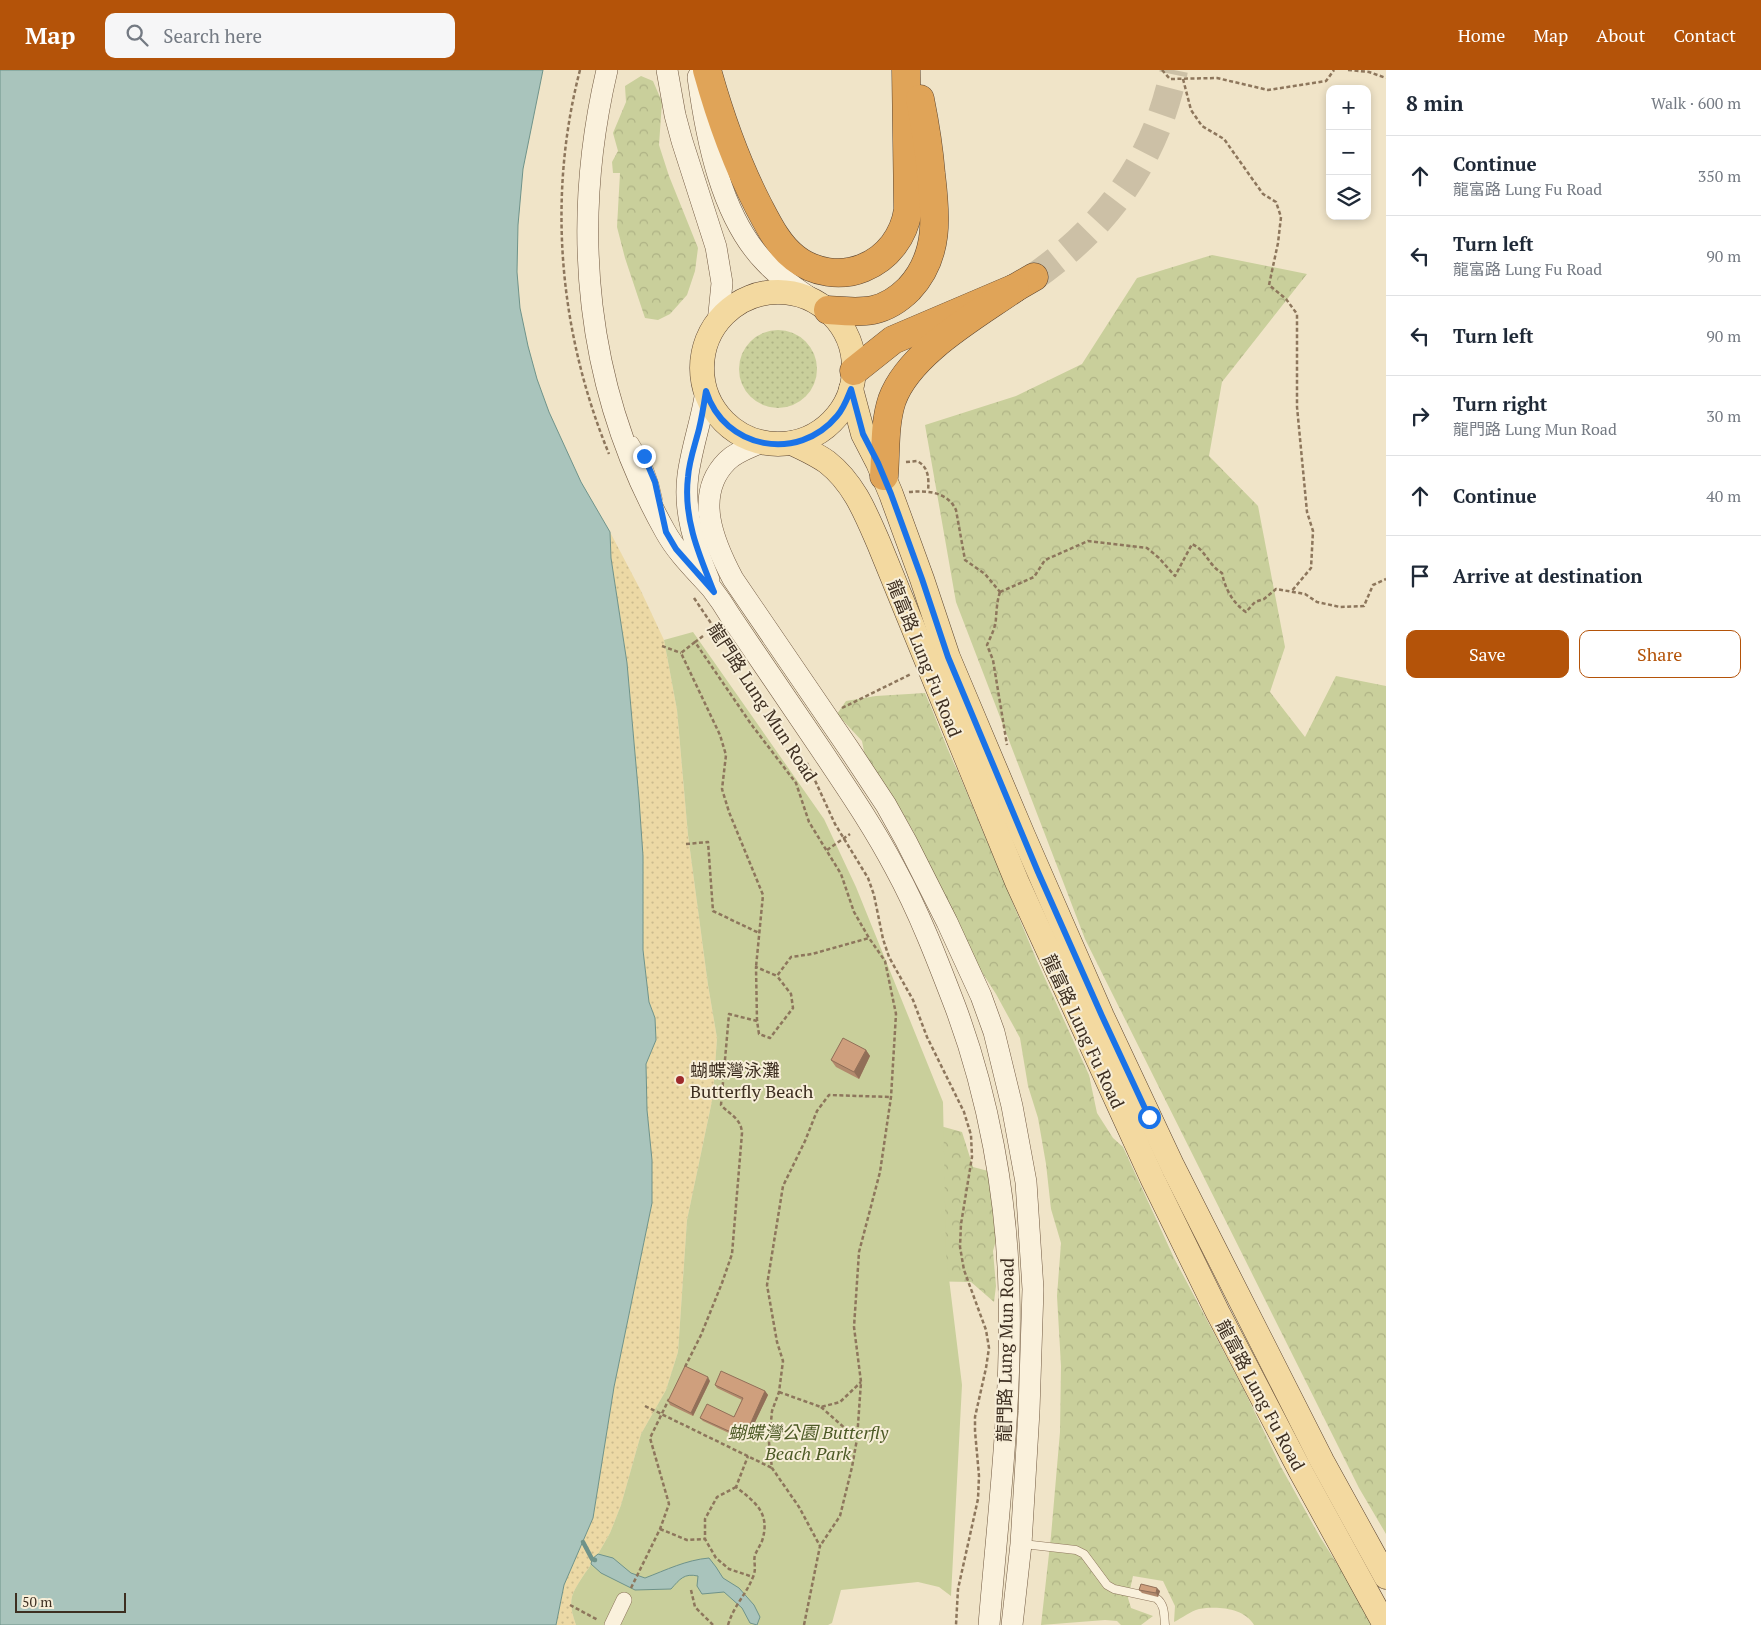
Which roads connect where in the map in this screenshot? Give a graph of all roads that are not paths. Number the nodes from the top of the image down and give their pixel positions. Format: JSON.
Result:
{"nodes":[{"id":1,"x":607,"y":70,"type":"edge"},
{"id":2,"x":667,"y":70,"type":"edge"},
{"id":3,"x":698,"y":70,"type":"edge"},
{"id":4,"x":708,"y":70,"type":"edge"},
{"id":5,"x":906,"y":70,"type":"edge"},
{"id":6,"x":913,"y":70,"type":"edge"},
{"id":7,"x":822,"y":306,"type":"junction"},
{"id":8,"x":718,"y":323,"type":"junction"},
{"id":9,"x":852,"y":380,"type":"junction"},
{"id":10,"x":706,"y":391,"type":"junction"},
{"id":11,"x":760,"y":443,"type":"junction"},
{"id":12,"x":792,"y":443,"type":"junction"},
{"id":13,"x":892,"y":471,"type":"junction"},
{"id":14,"x":733,"y":579,"type":"joint"},
{"id":15,"x":714,"y":592,"type":"junction"},
{"id":16,"x":1021,"y":1544,"type":"junction"},
{"id":17,"x":1386,"y":1578,"type":"edge"},
{"id":18,"x":624,"y":1600,"type":"road end"},
{"id":19,"x":606,"y":1623,"type":"edge"},
{"id":20,"x":989,"y":1625,"type":"edge"},
{"id":21,"x":1012,"y":1625,"type":"edge"},
{"id":22,"x":1165,"y":1625,"type":"edge"},
{"id":23,"x":1385,"y":1625,"type":"edge"}],
"edges":[{"from":1,"to":15,"type":"main road","name":"龍門路 Lung Mun Road"},
{"from":2,"to":8,"type":"main road"},
{"from":3,"to":7,"type":"main road","name":"龍富路 Lung Fu Road"},
{"from":4,"to":5,"type":"highway"},
{"from":6,"to":7,"type":"highway"},
{"from":7,"to":8,"type":"main road","name":"龍富路 Lung Fu Road"},
{"from":7,"to":9,"type":"main road","name":"龍富路 Lung Fu Road"},
{"from":8,"to":10,"type":"main road","name":"龍富路 Lung Fu Road"},
{"from":9,"to":12,"type":"main road","name":"龍富路 Lung Fu Road"},
{"from":9,"to":13,"type":"main road","name":"龍富路 Lung Fu Road"},
{"from":9,"to":13,"type":"highway"},
{"from":10,"to":11,"type":"main road","name":"龍富路 Lung Fu Road"},
{"from":10,"to":15,"type":"main road"},
{"from":11,"to":12,"type":"main road","name":"龍富路 Lung Fu Road"},
{"from":11,"to":14,"type":"main road","name":"龍富路 Lung Fu Road"},
{"from":12,"to":23,"type":"main road","name":"龍富路 Lung Fu Road"},
{"from":13,"to":17,"type":"main road","name":"龍富路 Lung Fu Road"},
{"from":14,"to":16,"type":"main road","name":"龍門路 Lung Mun Road"},
{"from":15,"to":20,"type":"main road","name":"龍門路 Lung Mun Road"},
{"from":16,"to":21,"type":"main road","name":"龍門路 Lung Mun Road"},
{"from":16,"to":22,"type":"lane"},
{"from":18,"to":19,"type":"street"}]}
